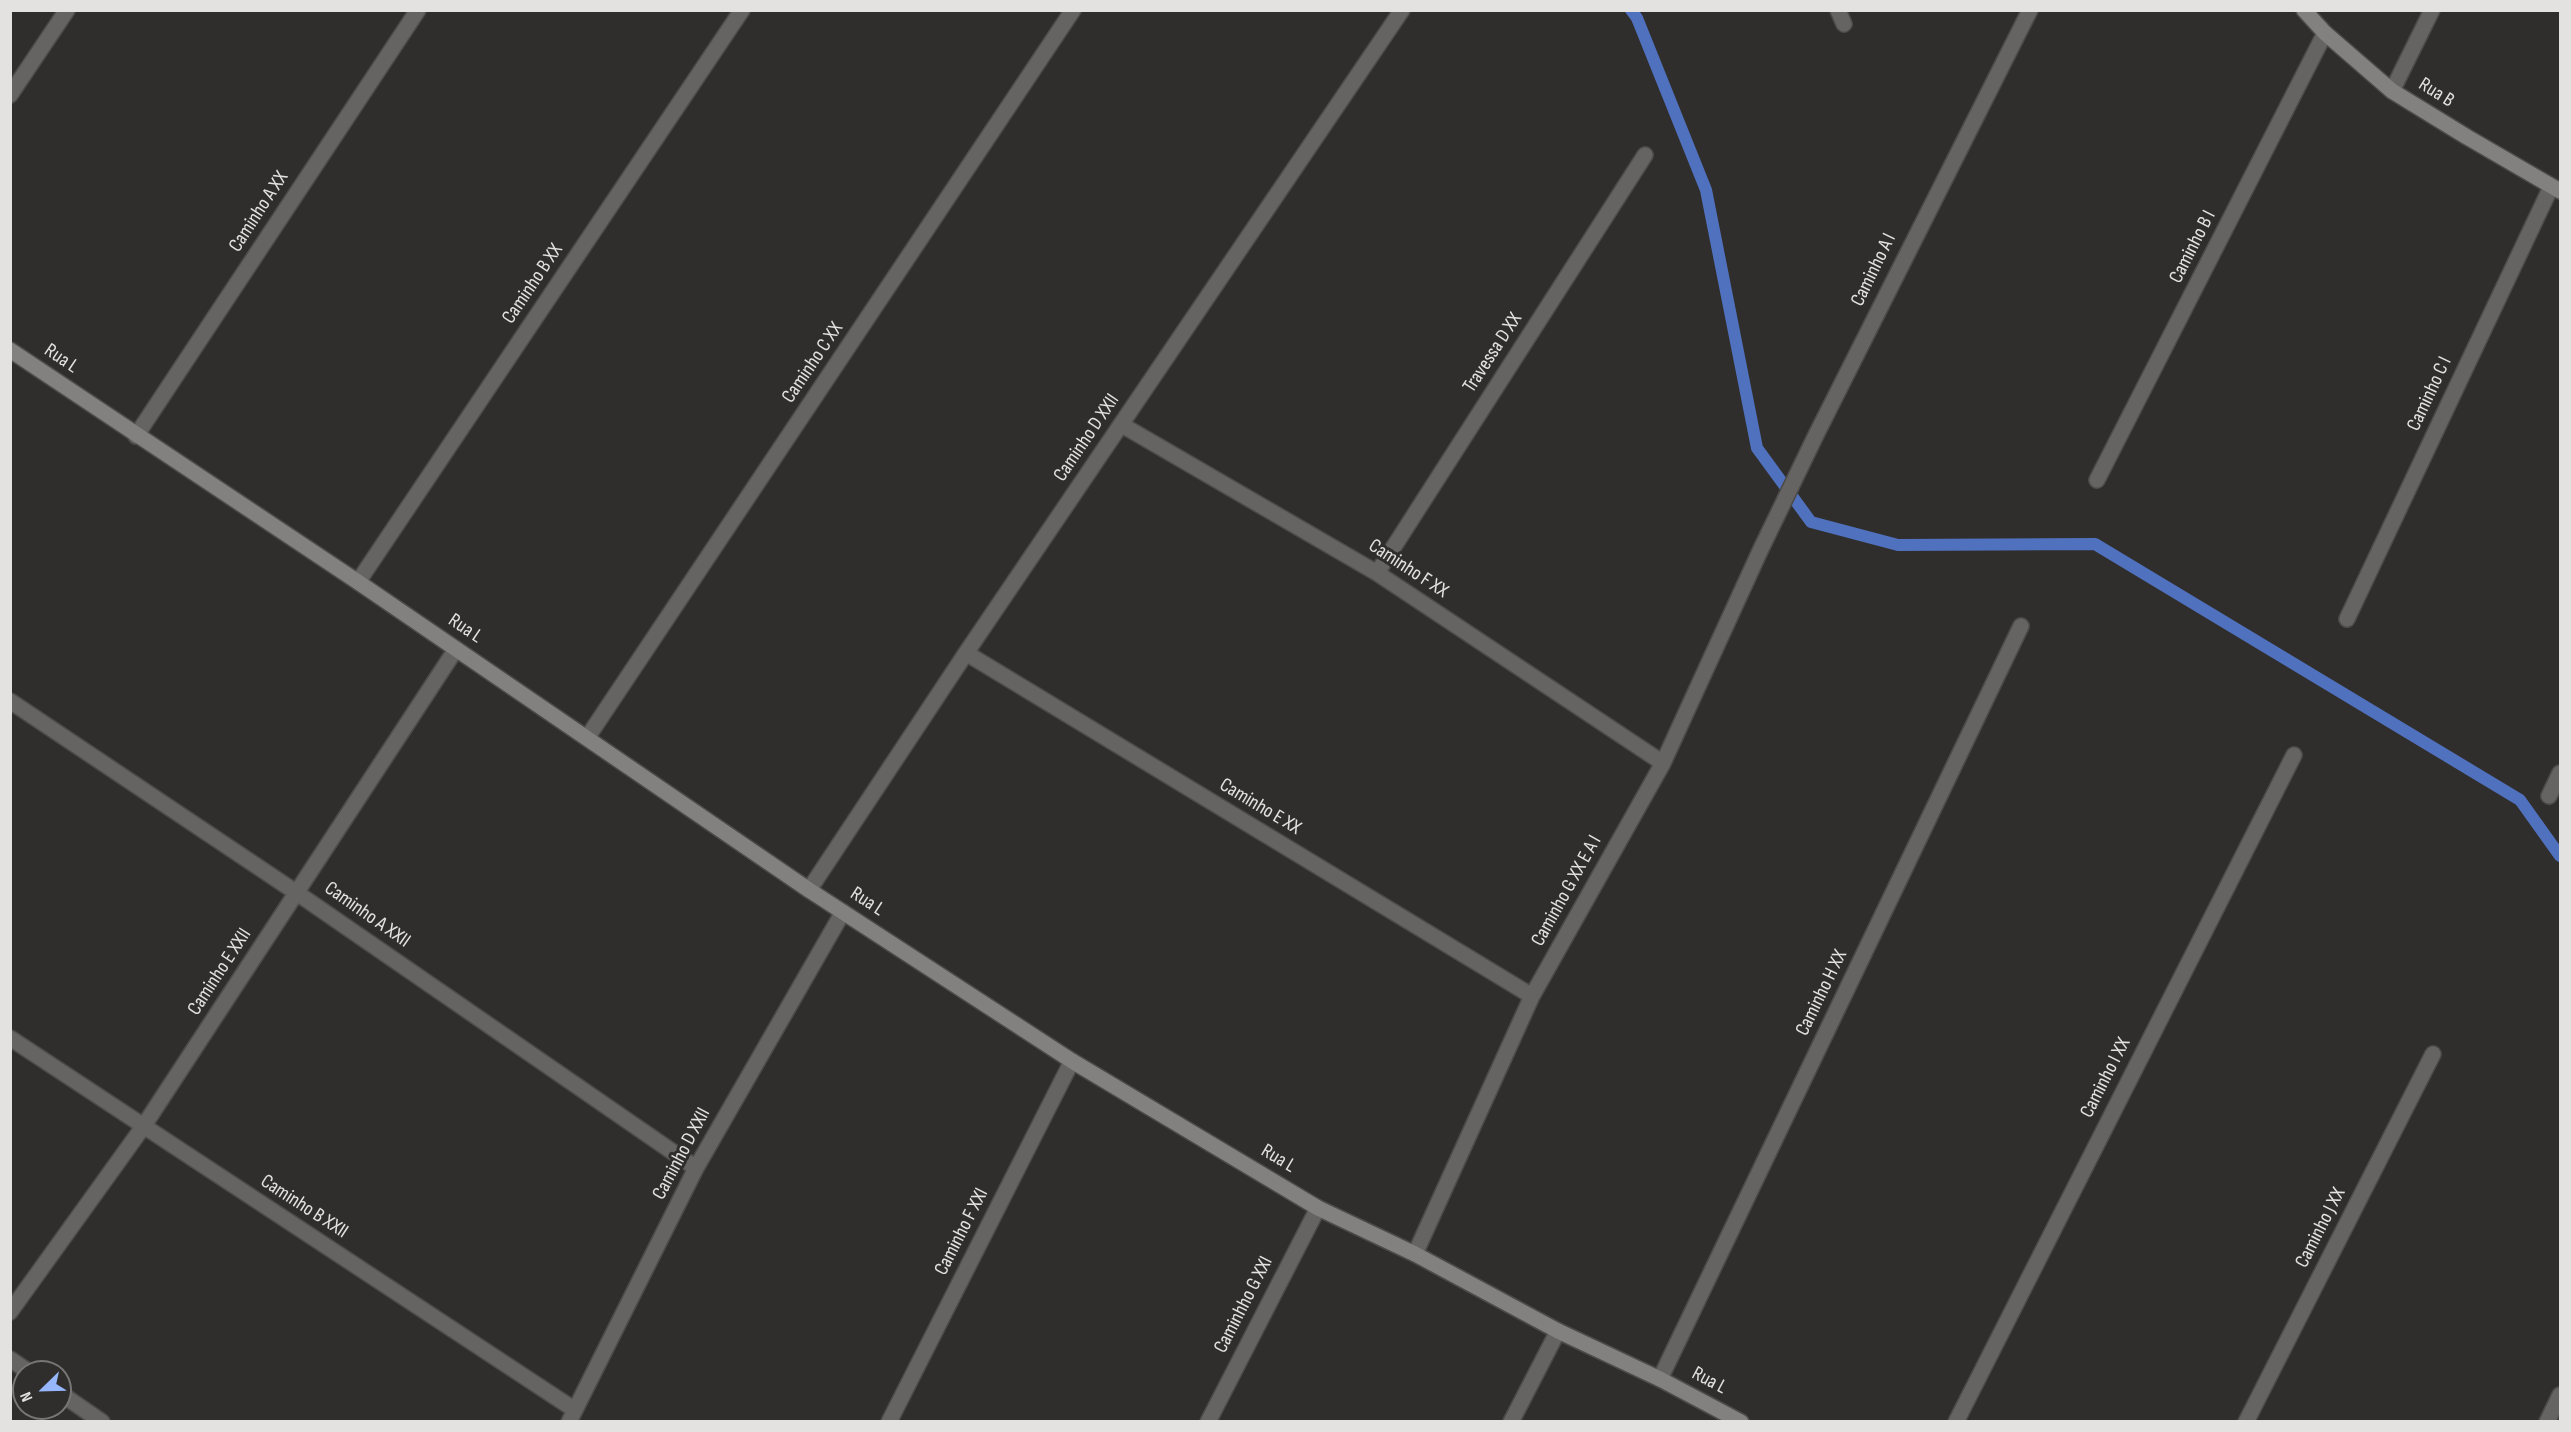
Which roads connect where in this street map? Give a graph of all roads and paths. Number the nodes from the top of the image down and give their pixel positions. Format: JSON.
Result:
{"nodes":[{"id":1,"x":67,"y":10,"type":"edge"},
{"id":2,"x":418,"y":10,"type":"edge"},
{"id":3,"x":742,"y":10,"type":"edge"},
{"id":4,"x":1073,"y":10,"type":"edge"},
{"id":5,"x":1402,"y":10,"type":"edge"},
{"id":6,"x":2030,"y":10,"type":"edge"},
{"id":7,"x":2304,"y":10,"type":"edge"},
{"id":8,"x":2432,"y":10,"type":"edge"},
{"id":9,"x":2325,"y":33,"type":"junction"},
{"id":10,"x":2392,"y":91,"type":"junction"},
{"id":11,"x":10,"y":95,"type":"edge"},
{"id":12,"x":1646,"y":155,"type":"dead end"},
{"id":13,"x":2556,"y":189,"type":"edge"},
{"id":14,"x":10,"y":350,"type":"edge"},
{"id":15,"x":1122,"y":425,"type":"junction"},
{"id":16,"x":136,"y":436,"type":"junction"},
{"id":17,"x":2097,"y":480,"type":"dead end"},
{"id":18,"x":1760,"y":551,"type":"joint"},
{"id":19,"x":1377,"y":573,"type":"junction"},
{"id":20,"x":358,"y":582,"type":"junction"},
{"id":21,"x":2347,"y":619,"type":"dead end"},
{"id":22,"x":2021,"y":626,"type":"dead end"},
{"id":23,"x":456,"y":648,"type":"junction"},
{"id":24,"x":966,"y":653,"type":"junction"},
{"id":25,"x":10,"y":701,"type":"edge"},
{"id":26,"x":587,"y":738,"type":"junction"},
{"id":27,"x":2294,"y":755,"type":"dead end"},
{"id":28,"x":1663,"y":763,"type":"junction"},
{"id":29,"x":2560,"y":773,"type":"edge"},
{"id":30,"x":2549,"y":796,"type":"dead end"},
{"id":31,"x":809,"y":890,"type":"junction"},
{"id":32,"x":297,"y":893,"type":"junction"},
{"id":33,"x":843,"y":912,"type":"junction"},
{"id":34,"x":1532,"y":996,"type":"junction"},
{"id":35,"x":10,"y":1038,"type":"edge"},
{"id":36,"x":2433,"y":1054,"type":"dead end"},
{"id":37,"x":1072,"y":1061,"type":"junction"},
{"id":38,"x":143,"y":1127,"type":"junction"},
{"id":39,"x":696,"y":1168,"type":"junction"},
{"id":40,"x":1318,"y":1208,"type":"junction"},
{"id":41,"x":1415,"y":1254,"type":"junction"},
{"id":42,"x":10,"y":1312,"type":"edge"},
{"id":43,"x":1558,"y":1331,"type":"junction"},
{"id":44,"x":1660,"y":1379,"type":"junction"},
{"id":45,"x":2560,"y":1395,"type":"edge"},
{"id":46,"x":72,"y":1401,"type":"edge"},
{"id":47,"x":572,"y":1416,"type":"edge"},
{"id":48,"x":102,"y":1422,"type":"edge"},
{"id":49,"x":889,"y":1422,"type":"edge"},
{"id":50,"x":1208,"y":1422,"type":"edge"},
{"id":51,"x":1511,"y":1422,"type":"edge"},
{"id":52,"x":1741,"y":1422,"type":"edge"},
{"id":53,"x":1956,"y":1422,"type":"edge"},
{"id":54,"x":2246,"y":1422,"type":"edge"},
{"id":55,"x":2547,"y":1422,"type":"edge"}],
"edges":[{"from":1,"to":11,"type":"street"},
{"from":2,"to":16,"type":"street","name":"Caminho A XX"},
{"from":3,"to":20,"type":"street","name":"Caminho B XX"},
{"from":4,"to":26,"type":"street","name":"Caminho C XX"},
{"from":5,"to":15,"type":"street","name":"Caminho D XXII"},
{"from":6,"to":18,"type":"street","name":"Caminho A I"},
{"from":7,"to":9,"type":"street","name":"Rua B"},
{"from":8,"to":10,"type":"street"},
{"from":9,"to":10,"type":"street","name":"Rua B"},
{"from":9,"to":17,"type":"street","name":"Caminho B I"},
{"from":10,"to":13,"type":"street","name":"Rua B"},
{"from":12,"to":19,"type":"street","name":"Travessa D XX"},
{"from":13,"to":21,"type":"street","name":"Caminho C I"},
{"from":14,"to":16,"type":"street","name":"Rua L"},
{"from":15,"to":19,"type":"street","name":"Caminho F XX"},
{"from":15,"to":24,"type":"street","name":"Caminho D XXII"},
{"from":16,"to":20,"type":"street","name":"Rua L"},
{"from":18,"to":28,"type":"street","name":"Caminho G XX E A I"},
{"from":19,"to":28,"type":"street","name":"Caminho F XX"},
{"from":20,"to":23,"type":"street","name":"Rua L"},
{"from":22,"to":44,"type":"street","name":"Caminho H XX"},
{"from":23,"to":26,"type":"street","name":"Rua L"},
{"from":23,"to":32,"type":"street","name":"Caminho E XXII"},
{"from":24,"to":31,"type":"street","name":"Caminho D XXII"},
{"from":24,"to":34,"type":"street","name":"Caminho E XX"},
{"from":25,"to":32,"type":"street","name":"Caminho A XXII"},
{"from":26,"to":31,"type":"street","name":"Rua L"},
{"from":27,"to":53,"type":"street","name":"Caminho I XX"},
{"from":28,"to":34,"type":"street","name":"Caminho G XX E A I"},
{"from":29,"to":30,"type":"street"},
{"from":31,"to":33,"type":"street","name":"Rua L"},
{"from":32,"to":38,"type":"street","name":"Caminho E XXII"},
{"from":32,"to":39,"type":"street","name":"Caminho A XXII"},
{"from":33,"to":37,"type":"street","name":"Rua L"},
{"from":33,"to":39,"type":"street","name":"Caminho D XXII"},
{"from":34,"to":41,"type":"street","name":"Caminho G XX E A I"},
{"from":35,"to":38,"type":"street","name":"Caminho B XXII"},
{"from":36,"to":54,"type":"street","name":"Caminho J XX"},
{"from":37,"to":40,"type":"street","name":"Rua L"},
{"from":37,"to":49,"type":"street","name":"Caminho F XXI"},
{"from":38,"to":42,"type":"street","name":"Caminho E XXII"},
{"from":38,"to":47,"type":"street","name":"Caminho B XXII"},
{"from":39,"to":47,"type":"street","name":"Caminho D XXII"},
{"from":40,"to":41,"type":"street","name":"Rua L"},
{"from":40,"to":50,"type":"street","name":"Caminhho G XXI"},
{"from":41,"to":43,"type":"street","name":"Rua L"},
{"from":43,"to":44,"type":"street","name":"Rua L"},
{"from":43,"to":51,"type":"street"},
{"from":44,"to":52,"type":"street","name":"Rua L"},
{"from":45,"to":55,"type":"street"},
{"from":46,"to":48,"type":"street"}]}
